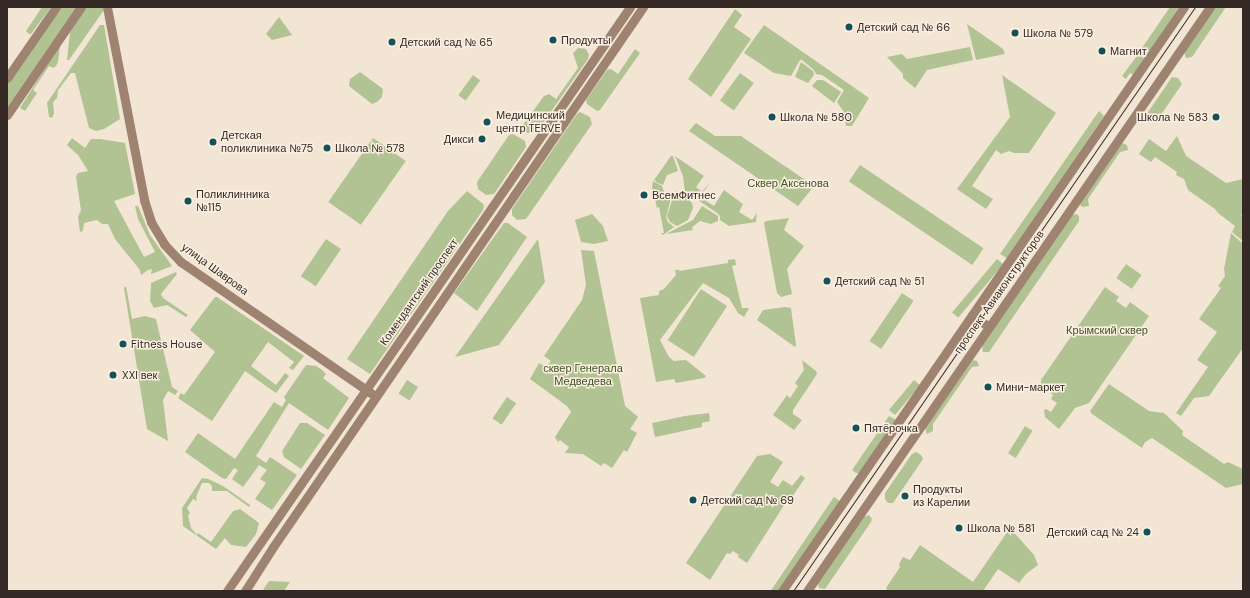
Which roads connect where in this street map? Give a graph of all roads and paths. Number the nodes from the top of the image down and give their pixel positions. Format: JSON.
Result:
{"nodes":[{"id":1,"x":56,"y":7,"type":"edge"},
{"id":2,"x":81,"y":7,"type":"edge"},
{"id":3,"x":107,"y":7,"type":"edge"},
{"id":4,"x":630,"y":7,"type":"edge"},
{"id":5,"x":644,"y":7,"type":"edge"},
{"id":6,"x":1184,"y":7,"type":"edge"},
{"id":7,"x":1210,"y":7,"type":"edge"},
{"id":8,"x":7,"y":78,"type":"edge"},
{"id":9,"x":7,"y":115,"type":"edge"},
{"id":10,"x":972,"y":315,"type":"junction"},
{"id":11,"x":989,"y":327,"type":"junction"},
{"id":12,"x":366,"y":390,"type":"junction"},
{"id":13,"x":376,"y":396,"type":"junction"},
{"id":14,"x":227,"y":591,"type":"edge"},
{"id":15,"x":245,"y":591,"type":"edge"},
{"id":16,"x":782,"y":591,"type":"edge"},
{"id":17,"x":807,"y":591,"type":"edge"}],
"edges":[{"from":1,"to":8,"type":"street"},
{"from":2,"to":9,"type":"street"},
{"from":3,"to":12,"type":"street","name":"улица Шаврова"},
{"from":4,"to":12,"type":"street","name":"Комендантский проспект"},
{"from":5,"to":13,"type":"street"},
{"from":6,"to":10,"type":"street","name":"проспект Авиаконструкторов"},
{"from":7,"to":11,"type":"street","name":"проспект Авиаконструкторов"},
{"from":10,"to":11,"type":"street"},
{"from":10,"to":16,"type":"street","name":"проспект Авиаконструкторов"},
{"from":11,"to":17,"type":"street","name":"проспект Авиаконструкторов"},
{"from":12,"to":13,"type":"street","name":"улица Шаврова"},
{"from":12,"to":14,"type":"street","name":"Комендантский проспект"},
{"from":13,"to":15,"type":"street"}]}
